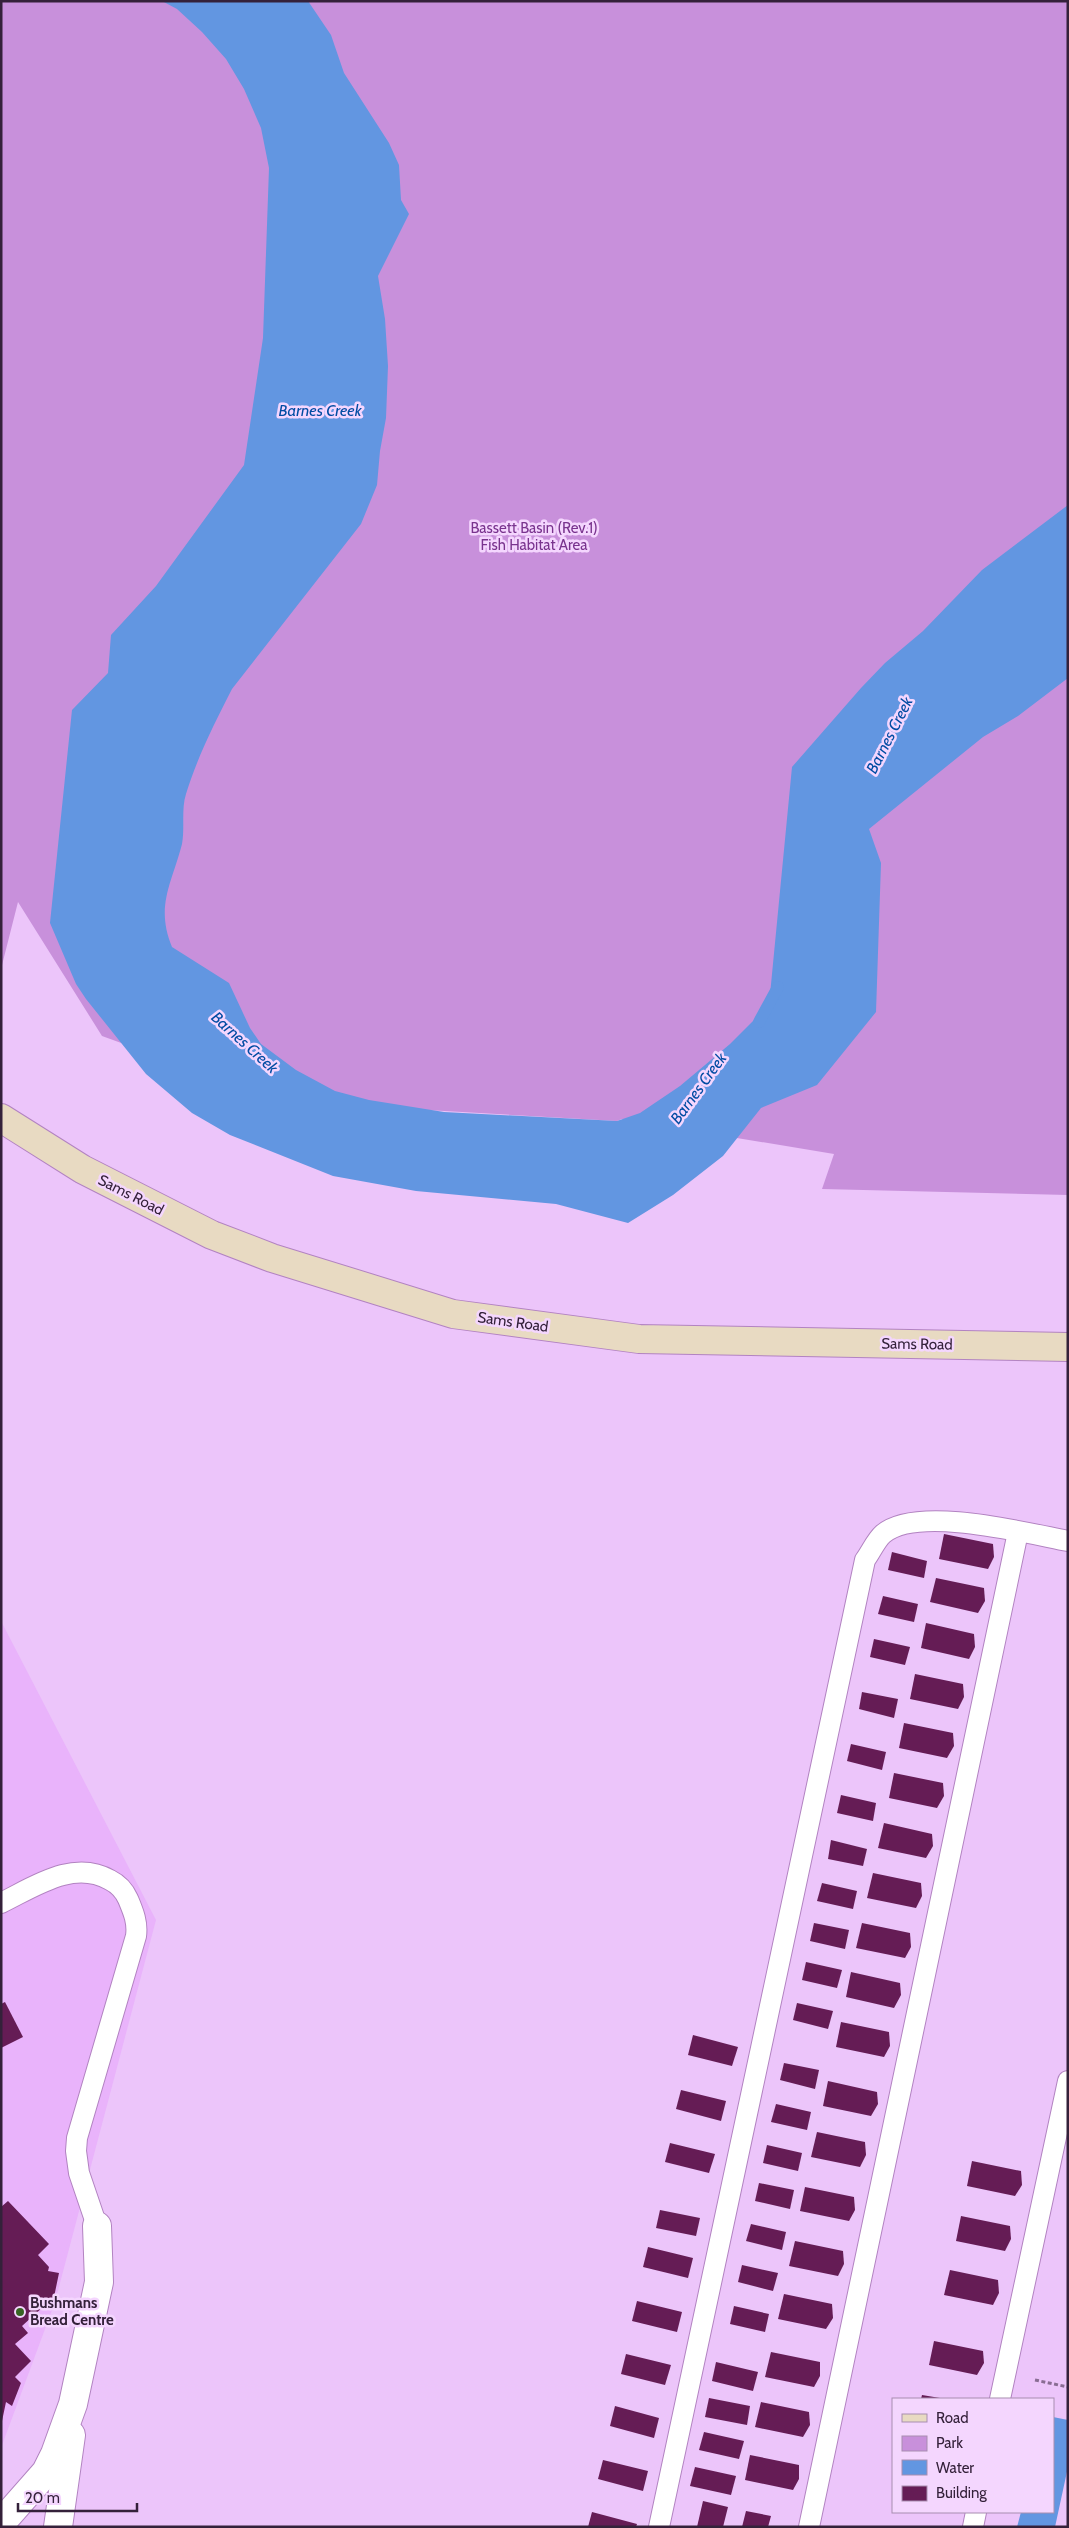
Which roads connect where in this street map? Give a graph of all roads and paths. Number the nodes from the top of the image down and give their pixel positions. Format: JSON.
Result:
{"nodes":[{"id":1,"x":1,"y":1118,"type":"edge"},
{"id":2,"x":1068,"y":1347,"type":"edge"},
{"id":3,"x":1018,"y":1532,"type":"junction"},
{"id":4,"x":1068,"y":1541,"type":"edge"},
{"id":5,"x":1,"y":1903,"type":"edge"},
{"id":6,"x":1068,"y":2081,"type":"edge"},
{"id":7,"x":97,"y":2226,"type":"joint"},
{"id":8,"x":1000,"y":2398,"type":"edge"},
{"id":9,"x":72,"y":2404,"type":"junction"},
{"id":10,"x":976,"y":2513,"type":"edge"},
{"id":11,"x":1,"y":2523,"type":"edge"},
{"id":12,"x":58,"y":2527,"type":"edge"},
{"id":13,"x":659,"y":2527,"type":"edge"},
{"id":14,"x":809,"y":2527,"type":"edge"},
{"id":15,"x":973,"y":2527,"type":"edge"}],
"edges":[{"from":1,"to":2,"type":"main road","name":"Sams Road"},
{"from":3,"to":4,"type":"lane"},
{"from":3,"to":13,"type":"lane"},
{"from":3,"to":14,"type":"lane"},
{"from":5,"to":7,"type":"lane"},
{"from":6,"to":8,"type":"lane"},
{"from":7,"to":9,"type":"street"},
{"from":9,"to":11,"type":"street"},
{"from":9,"to":12,"type":"street"},
{"from":10,"to":15,"type":"lane"}]}
